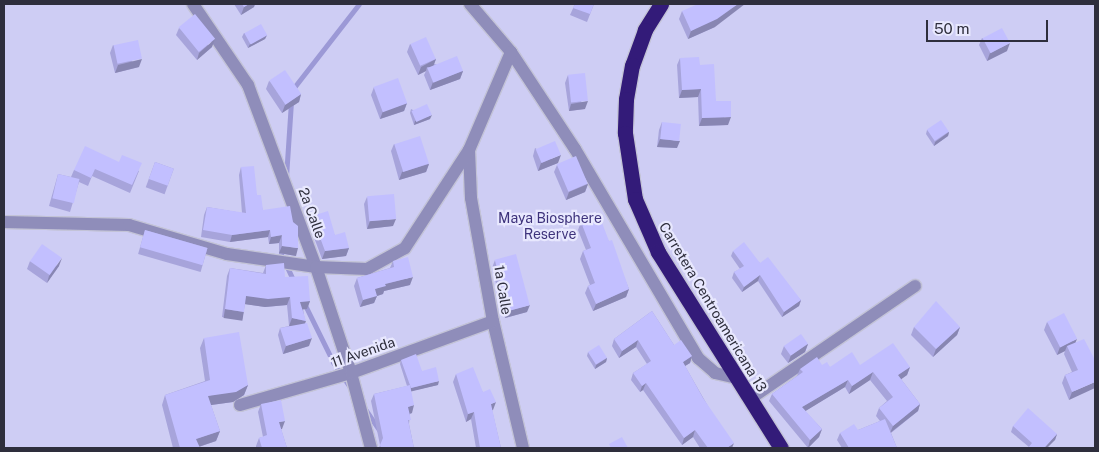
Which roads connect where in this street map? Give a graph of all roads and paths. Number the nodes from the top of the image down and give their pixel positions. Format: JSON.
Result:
{"nodes":[{"id":1,"x":193,"y":4,"type":"edge"},
{"id":2,"x":470,"y":4,"type":"edge"},
{"id":3,"x":661,"y":4,"type":"edge"},
{"id":4,"x":511,"y":52,"type":"junction"},
{"id":5,"x":469,"y":150,"type":"junction"},
{"id":6,"x":4,"y":222,"type":"edge"},
{"id":7,"x":316,"y":267,"type":"junction"},
{"id":8,"x":915,"y":286,"type":"dead end"},
{"id":9,"x":493,"y":321,"type":"junction"},
{"id":10,"x":351,"y":373,"type":"junction"},
{"id":11,"x":736,"y":378,"type":"junction"},
{"id":12,"x":750,"y":400,"type":"junction"},
{"id":13,"x":240,"y":405,"type":"dead end"},
{"id":14,"x":371,"y":448,"type":"edge"},
{"id":15,"x":524,"y":448,"type":"edge"},
{"id":16,"x":781,"y":448,"type":"edge"}],
"edges":[{"from":1,"to":7,"type":"street","name":"2a Calle"},
{"from":2,"to":4,"type":"street"},
{"from":3,"to":11,"type":"highway","name":"Carretera Centroamericana 13"},
{"from":4,"to":5,"type":"street","name":"1a Calle"},
{"from":4,"to":11,"type":"street"},
{"from":5,"to":7,"type":"street"},
{"from":5,"to":9,"type":"street","name":"1a Calle"},
{"from":6,"to":7,"type":"street"},
{"from":7,"to":10,"type":"street","name":"2a Calle"},
{"from":8,"to":12,"type":"street"},
{"from":9,"to":10,"type":"street","name":"11 Avenida"},
{"from":9,"to":15,"type":"street","name":"1a Calle"},
{"from":10,"to":13,"type":"street","name":"11 Avenida"},
{"from":10,"to":14,"type":"street","name":"2a Calle"},
{"from":11,"to":12,"type":"highway","name":"Carretera Centroamericana 13"},
{"from":12,"to":16,"type":"highway","name":"Carretera Centroamericana 13"}]}
